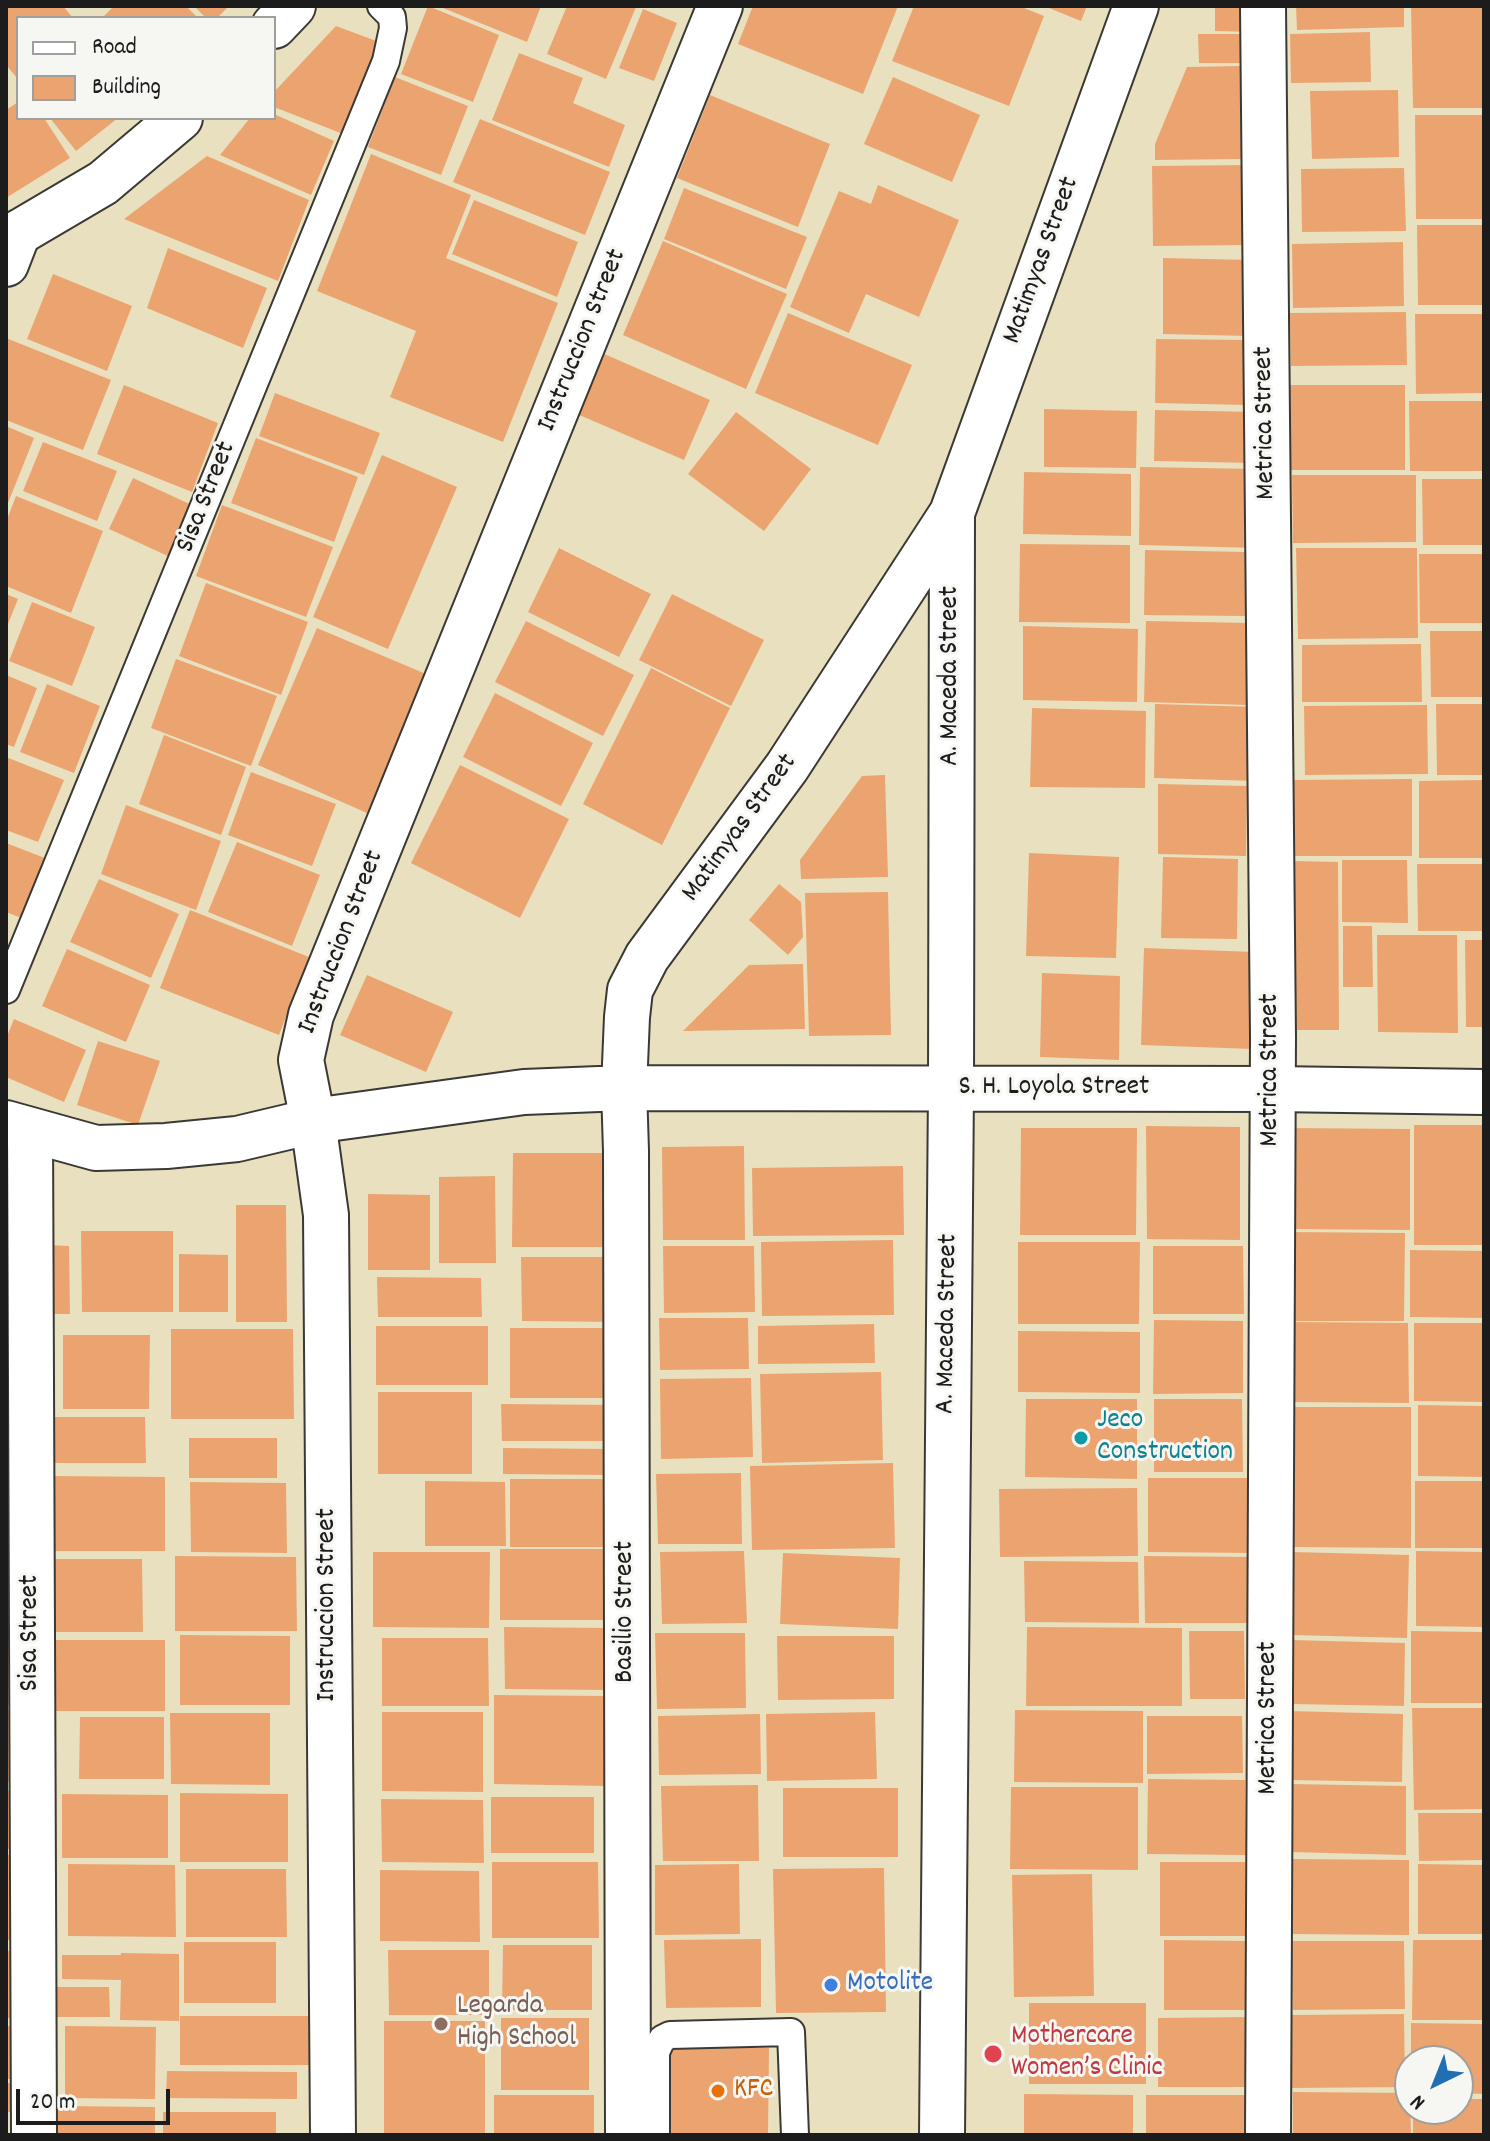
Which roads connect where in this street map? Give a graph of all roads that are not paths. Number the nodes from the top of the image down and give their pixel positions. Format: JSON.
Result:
{"nodes":[{"id":1,"x":293,"y":6,"type":"edge"},
{"id":2,"x":381,"y":6,"type":"edge"},
{"id":3,"x":720,"y":6,"type":"edge"},
{"id":4,"x":1136,"y":6,"type":"edge"},
{"id":5,"x":1263,"y":6,"type":"edge"},
{"id":6,"x":276,"y":24,"type":"edge"},
{"id":7,"x":178,"y":120,"type":"edge"},
{"id":8,"x":10,"y":245,"type":"edge"},
{"id":9,"x":952,"y":513,"type":"junction"},
{"id":10,"x":6,"y":990,"type":"edge"},
{"id":11,"x":624,"y":1088,"type":"junction"},
{"id":12,"x":951,"y":1089,"type":"junction"},
{"id":13,"x":1273,"y":1089,"type":"junction"},
{"id":14,"x":1484,"y":1092,"type":"edge"},
{"id":15,"x":313,"y":1121,"type":"junction"},
{"id":16,"x":18,"y":1127,"type":"edge"},
{"id":17,"x":34,"y":2135,"type":"edge"},
{"id":18,"x":333,"y":2135,"type":"edge"},
{"id":19,"x":628,"y":2135,"type":"edge"},
{"id":20,"x":656,"y":2135,"type":"edge"},
{"id":21,"x":795,"y":2135,"type":"edge"},
{"id":22,"x":942,"y":2135,"type":"edge"},
{"id":23,"x":1268,"y":2135,"type":"edge"}],
"edges":[{"from":1,"to":6,"type":"street"},
{"from":2,"to":10,"type":"lane","name":"Sisa Street"},
{"from":3,"to":15,"type":"street","name":"Instruccion Street"},
{"from":4,"to":9,"type":"street","name":"Matimyas Street"},
{"from":5,"to":13,"type":"street","name":"Metrica Street"},
{"from":7,"to":8,"type":"street"},
{"from":9,"to":11,"type":"street","name":"Matimyas Street"},
{"from":9,"to":12,"type":"street","name":"A. Maceda Street"},
{"from":11,"to":12,"type":"street","name":"S. H. Loyola Street"},
{"from":11,"to":15,"type":"street"},
{"from":11,"to":19,"type":"street","name":"Basilio Street"},
{"from":12,"to":13,"type":"street","name":"S. H. Loyola Street"},
{"from":12,"to":22,"type":"street","name":"A. Maceda Street"},
{"from":13,"to":14,"type":"street","name":"S. H. Loyola Street"},
{"from":13,"to":23,"type":"street","name":"Metrica Street"},
{"from":15,"to":16,"type":"street"},
{"from":15,"to":18,"type":"street","name":"Instruccion Street"},
{"from":16,"to":17,"type":"street","name":"Sisa Street"},
{"from":20,"to":21,"type":"lane"}]}
